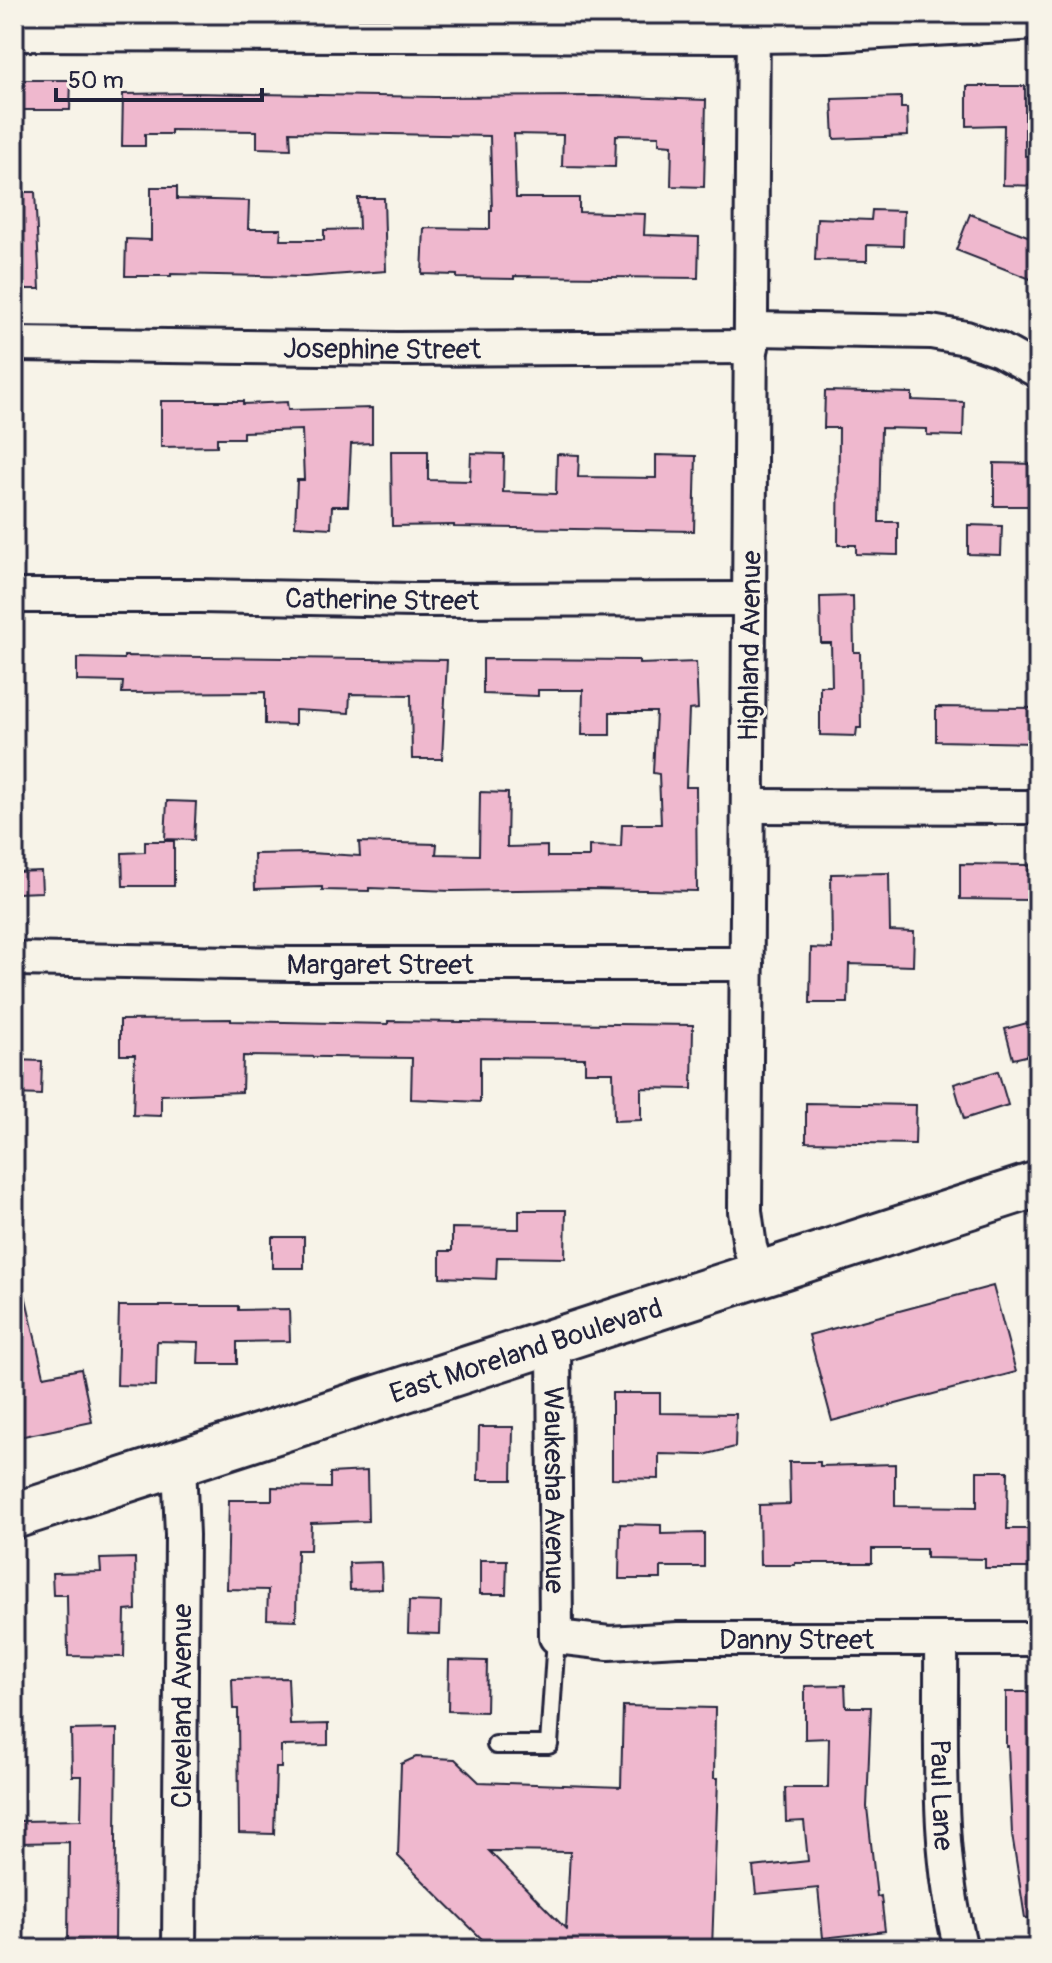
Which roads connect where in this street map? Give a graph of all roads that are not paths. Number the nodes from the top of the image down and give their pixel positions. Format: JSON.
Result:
{"nodes":[{"id":1,"x":1038,"y":23,"type":"edge"},
{"id":2,"x":753,"y":25,"type":"edge"},
{"id":3,"x":14,"y":34,"type":"edge"},
{"id":4,"x":752,"y":338,"type":"junction"},
{"id":5,"x":14,"y":344,"type":"edge"},
{"id":6,"x":1038,"y":371,"type":"edge"},
{"id":7,"x":14,"y":596,"type":"edge"},
{"id":8,"x":750,"y":599,"type":"junction"},
{"id":9,"x":748,"y":806,"type":"junction"},
{"id":10,"x":1038,"y":807,"type":"edge"},
{"id":11,"x":14,"y":959,"type":"edge"},
{"id":12,"x":747,"y":964,"type":"junction"},
{"id":13,"x":1038,"y":1184,"type":"edge"},
{"id":14,"x":759,"y":1276,"type":"junction"},
{"id":15,"x":554,"y":1342,"type":"junction"},
{"id":16,"x":179,"y":1463,"type":"junction"},
{"id":17,"x":14,"y":1516,"type":"edge"},
{"id":18,"x":556,"y":1637,"type":"junction"},
{"id":19,"x":941,"y":1639,"type":"junction"},
{"id":20,"x":1038,"y":1639,"type":"edge"},
{"id":21,"x":496,"y":1745,"type":"dead end"},
{"id":22,"x":179,"y":1949,"type":"edge"},
{"id":23,"x":961,"y":1949,"type":"edge"}],
"edges":[{"from":1,"to":2,"type":"street"},
{"from":2,"to":3,"type":"street"},
{"from":2,"to":4,"type":"street","name":"Highland Avenue"},
{"from":4,"to":5,"type":"street","name":"Josephine Street"},
{"from":4,"to":6,"type":"street","name":"Josephine Street"},
{"from":4,"to":8,"type":"street","name":"Highland Avenue"},
{"from":7,"to":8,"type":"street","name":"Catherine Street"},
{"from":8,"to":9,"type":"street","name":"Highland Avenue"},
{"from":9,"to":10,"type":"street"},
{"from":9,"to":12,"type":"street","name":"Highland Avenue"},
{"from":11,"to":12,"type":"street","name":"Margaret Street"},
{"from":12,"to":14,"type":"street","name":"Highland Avenue"},
{"from":13,"to":14,"type":"main road","name":"East Moreland Boulevard"},
{"from":14,"to":15,"type":"main road","name":"East Moreland Boulevard"},
{"from":15,"to":16,"type":"main road","name":"East Moreland Boulevard"},
{"from":15,"to":18,"type":"street","name":"Waukesha Avenue"},
{"from":16,"to":17,"type":"main road","name":"East Moreland Boulevard"},
{"from":16,"to":22,"type":"street","name":"Cleveland Avenue"},
{"from":18,"to":19,"type":"street","name":"Danny Street"},
{"from":18,"to":21,"type":"lane"},
{"from":19,"to":20,"type":"street","name":"Danny Street"},
{"from":19,"to":23,"type":"street","name":"Paul Lane"}]}
